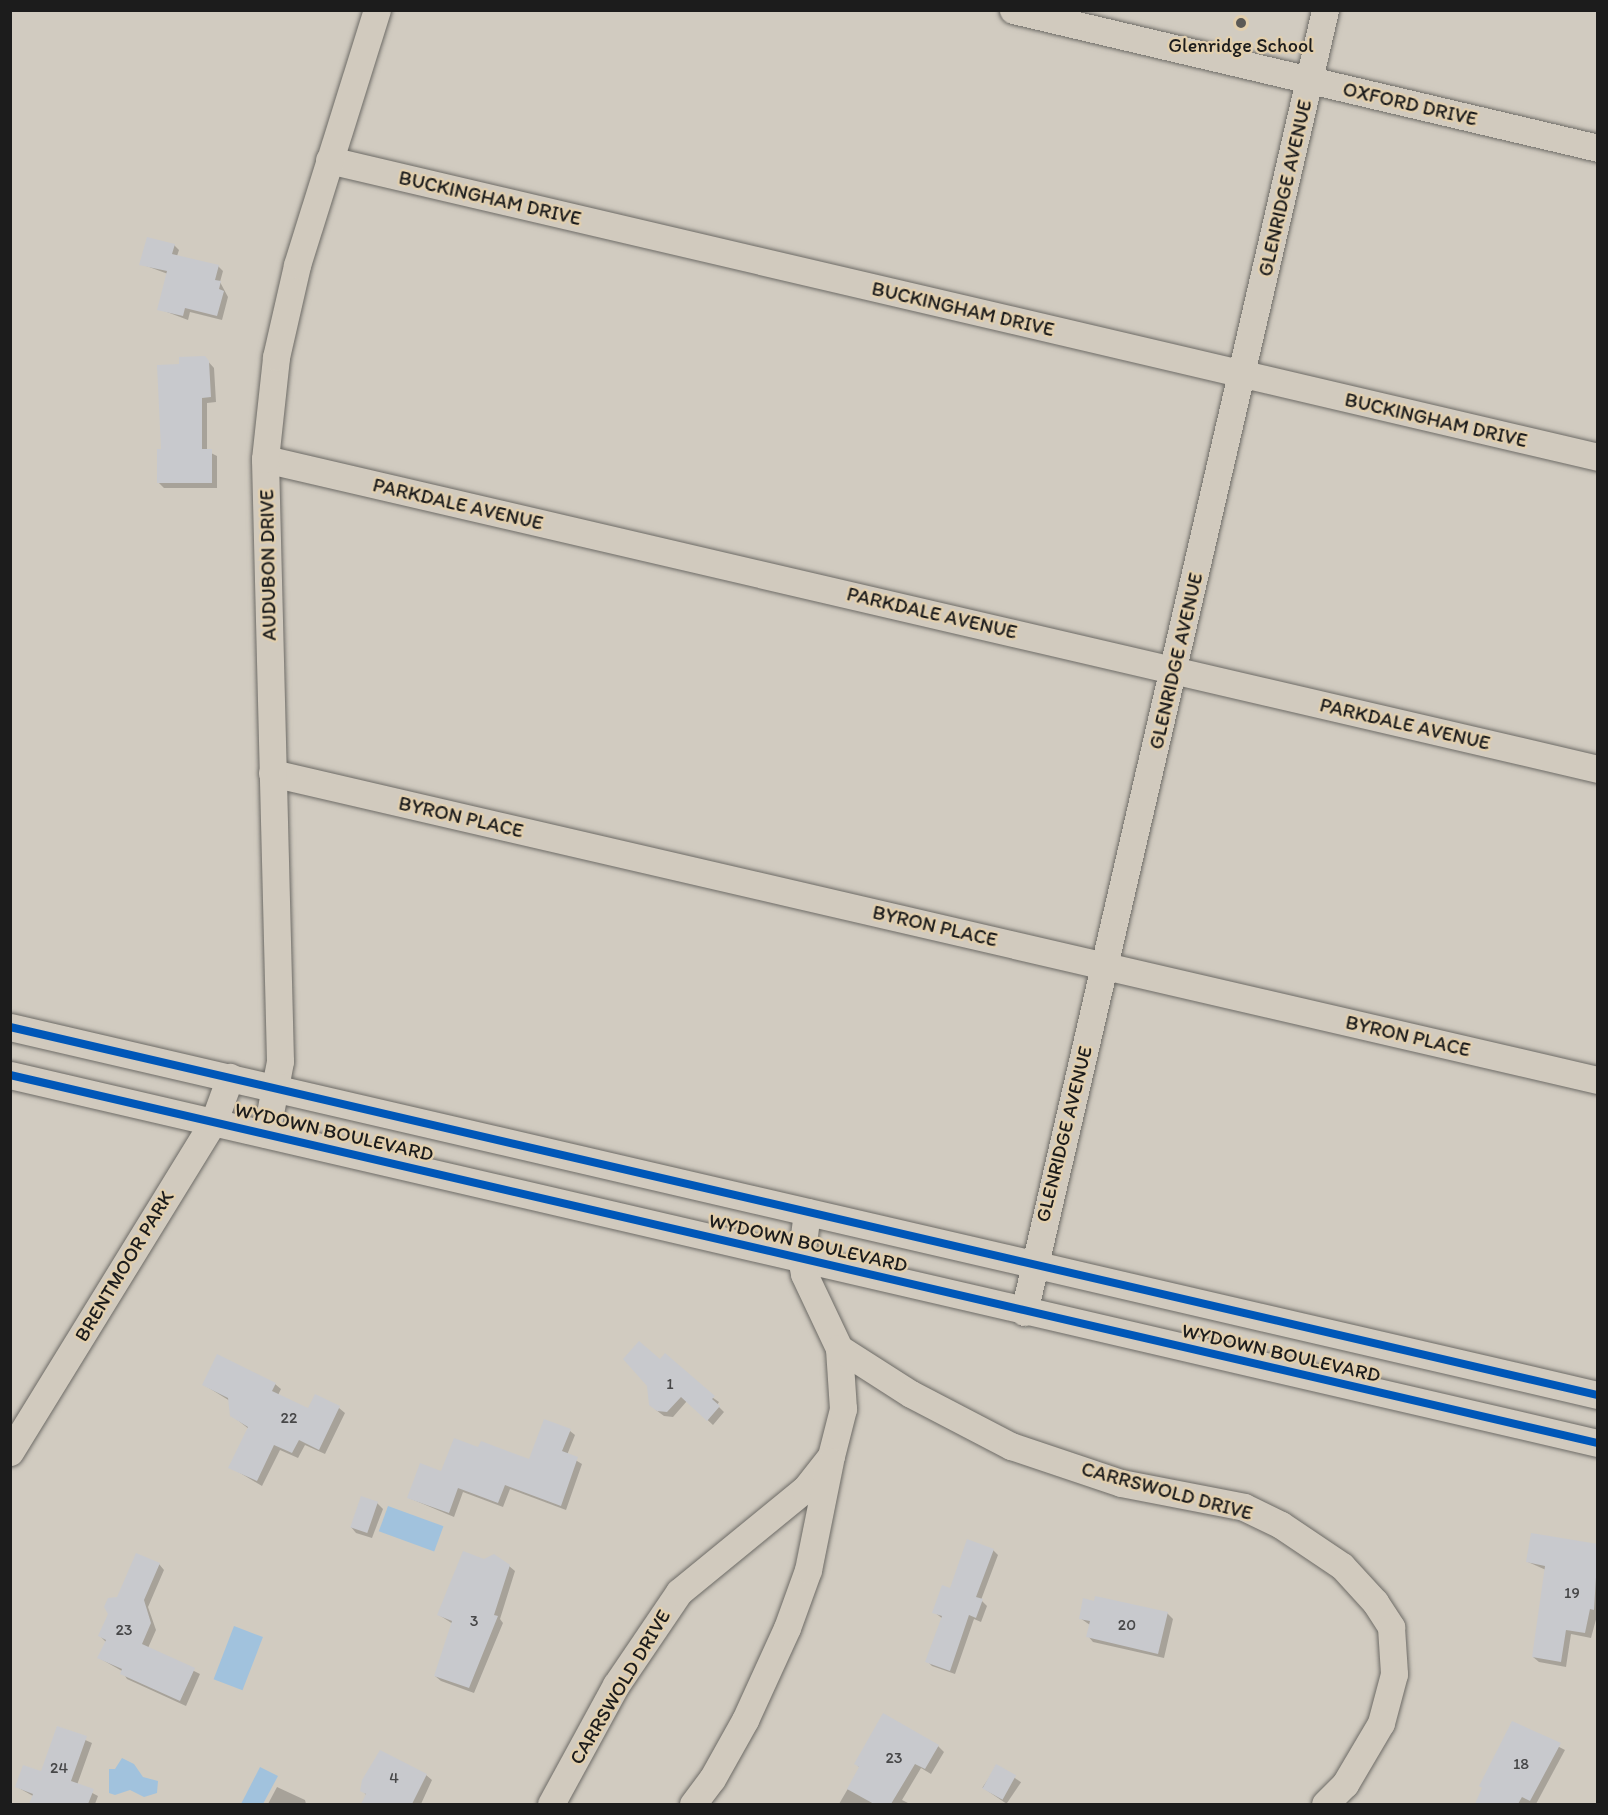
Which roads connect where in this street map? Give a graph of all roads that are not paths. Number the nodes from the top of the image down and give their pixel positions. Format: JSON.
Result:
{"nodes":[{"id":1,"x":377,"y":10,"type":"edge"},
{"id":2,"x":1013,"y":10,"type":"edge"},
{"id":3,"x":1325,"y":10,"type":"edge"},
{"id":4,"x":1309,"y":81,"type":"junction"},
{"id":5,"x":1598,"y":148,"type":"edge"},
{"id":6,"x":329,"y":160,"type":"junction"},
{"id":7,"x":1243,"y":375,"type":"junction"},
{"id":8,"x":1598,"y":457,"type":"edge"},
{"id":9,"x":266,"y":459,"type":"junction"},
{"id":10,"x":1174,"y":669,"type":"junction"},
{"id":11,"x":1598,"y":769,"type":"edge"},
{"id":12,"x":272,"y":773,"type":"junction"},
{"id":13,"x":1106,"y":965,"type":"junction"},
{"id":14,"x":10,"y":1027,"type":"edge"},
{"id":15,"x":10,"y":1075,"type":"edge"},
{"id":16,"x":230,"y":1077,"type":"junction"},
{"id":17,"x":1598,"y":1080,"type":"edge"},
{"id":18,"x":277,"y":1088,"type":"junction"},
{"id":19,"x":214,"y":1121,"type":"junction"},
{"id":20,"x":266,"y":1134,"type":"junction"},
{"id":21,"x":807,"y":1212,"type":"junction"},
{"id":22,"x":801,"y":1258,"type":"junction"},
{"id":23,"x":1033,"y":1265,"type":"junction"},
{"id":24,"x":1024,"y":1312,"type":"junction"},
{"id":25,"x":839,"y":1348,"type":"junction"},
{"id":26,"x":1598,"y":1395,"type":"edge"},
{"id":27,"x":1598,"y":1443,"type":"edge"},
{"id":28,"x":10,"y":1452,"type":"edge"},
{"id":29,"x":831,"y":1456,"type":"junction"},
{"id":30,"x":551,"y":1804,"type":"edge"},
{"id":31,"x":693,"y":1804,"type":"edge"},
{"id":32,"x":1325,"y":1804,"type":"edge"}],
"edges":[{"from":1,"to":6,"type":"street","name":"AUDUBON DRIVE"},
{"from":2,"to":4,"type":"street","name":"OXFORD DRIVE"},
{"from":3,"to":4,"type":"street","name":"GLENRIDGE AVENUE"},
{"from":4,"to":5,"type":"street","name":"OXFORD DRIVE"},
{"from":4,"to":7,"type":"street","name":"GLENRIDGE AVENUE"},
{"from":6,"to":7,"type":"street","name":"BUCKINGHAM DRIVE"},
{"from":6,"to":9,"type":"street","name":"AUDUBON DRIVE"},
{"from":7,"to":8,"type":"street","name":"BUCKINGHAM DRIVE"},
{"from":7,"to":10,"type":"street","name":"GLENRIDGE AVENUE"},
{"from":9,"to":10,"type":"street","name":"PARKDALE AVENUE"},
{"from":9,"to":12,"type":"street","name":"AUDUBON DRIVE"},
{"from":10,"to":11,"type":"street","name":"PARKDALE AVENUE"},
{"from":10,"to":13,"type":"street","name":"GLENRIDGE AVENUE"},
{"from":12,"to":13,"type":"street","name":"BYRON PLACE"},
{"from":12,"to":18,"type":"street","name":"AUDUBON DRIVE"},
{"from":13,"to":17,"type":"street","name":"BYRON PLACE"},
{"from":13,"to":23,"type":"street","name":"GLENRIDGE AVENUE"},
{"from":14,"to":16,"type":"street","name":"WYDOWN BOULEVARD"},
{"from":15,"to":19,"type":"street","name":"WYDOWN BOULEVARD"},
{"from":16,"to":18,"type":"street","name":"WYDOWN BOULEVARD"},
{"from":16,"to":19,"type":"street","name":"BRENTMOOR PARK"},
{"from":18,"to":20,"type":"street","name":"AUDUBON DRIVE"},
{"from":18,"to":21,"type":"street","name":"WYDOWN BOULEVARD"},
{"from":19,"to":20,"type":"street","name":"WYDOWN BOULEVARD"},
{"from":19,"to":28,"type":"street","name":"BRENTMOOR PARK"},
{"from":20,"to":22,"type":"street","name":"WYDOWN BOULEVARD"},
{"from":21,"to":22,"type":"street","name":"CARRSWOLD DRIVE"},
{"from":21,"to":23,"type":"street","name":"WYDOWN BOULEVARD"},
{"from":22,"to":24,"type":"street","name":"WYDOWN BOULEVARD"},
{"from":22,"to":25,"type":"street","name":"CARRSWOLD DRIVE"},
{"from":23,"to":24,"type":"street","name":"GLENRIDGE AVENUE"},
{"from":23,"to":26,"type":"street","name":"WYDOWN BOULEVARD"},
{"from":24,"to":27,"type":"street","name":"WYDOWN BOULEVARD"},
{"from":25,"to":29,"type":"street","name":"CARRSWOLD DRIVE"},
{"from":25,"to":32,"type":"street","name":"CARRSWOLD DRIVE"},
{"from":29,"to":30,"type":"street","name":"CARRSWOLD DRIVE"},
{"from":29,"to":31,"type":"street","name":"CARRSWOLD DRIVE"}]}
